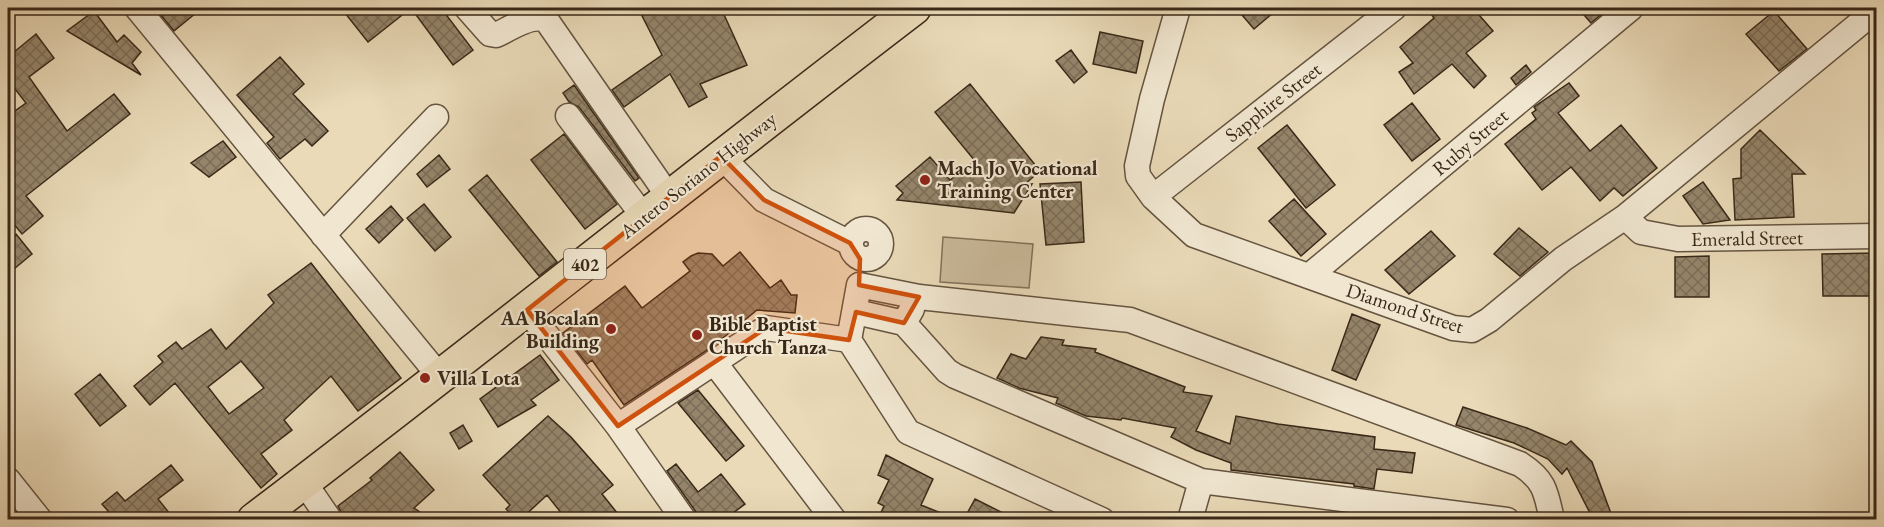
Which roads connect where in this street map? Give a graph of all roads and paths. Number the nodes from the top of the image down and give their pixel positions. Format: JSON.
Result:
{"nodes":[{"id":1,"x":136,"y":8,"type":"edge"},
{"id":2,"x":467,"y":8,"type":"edge"},
{"id":3,"x":914,"y":8,"type":"edge"},
{"id":4,"x":1178,"y":8,"type":"edge"},
{"id":5,"x":1394,"y":8,"type":"edge"},
{"id":6,"x":1631,"y":8,"type":"edge"},
{"id":7,"x":1876,"y":10,"type":"edge"},
{"id":8,"x":568,"y":116,"type":"dead end"},
{"id":9,"x":436,"y":117,"type":"dead end"},
{"id":10,"x":721,"y":156,"type":"junction"},
{"id":11,"x":1153,"y":198,"type":"junction"},
{"id":12,"x":656,"y":207,"type":"junction"},
{"id":13,"x":1625,"y":217,"type":"junction"},
{"id":14,"x":323,"y":235,"type":"junction"},
{"id":15,"x":1876,"y":236,"type":"edge"},
{"id":16,"x":1309,"y":276,"type":"junction"},
{"id":17,"x":859,"y":285,"type":"junction"},
{"id":18,"x":919,"y":297,"type":"junction"},
{"id":19,"x":527,"y":310,"type":"junction"},
{"id":20,"x":856,"y":312,"type":"junction"},
{"id":21,"x":904,"y":323,"type":"junction"},
{"id":22,"x":849,"y":340,"type":"junction"},
{"id":23,"x":714,"y":362,"type":"junction"},
{"id":24,"x":441,"y":378,"type":"junction"},
{"id":25,"x":618,"y":426,"type":"junction"},
{"id":26,"x":8,"y":480,"type":"edge"},
{"id":27,"x":1201,"y":481,"type":"junction"},
{"id":28,"x":304,"y":482,"type":"junction"},
{"id":29,"x":40,"y":519,"type":"edge"},
{"id":30,"x":254,"y":519,"type":"edge"},
{"id":31,"x":330,"y":519,"type":"edge"},
{"id":32,"x":684,"y":519,"type":"edge"},
{"id":33,"x":834,"y":519,"type":"edge"},
{"id":34,"x":1102,"y":519,"type":"edge"},
{"id":35,"x":1190,"y":519,"type":"edge"},
{"id":36,"x":1507,"y":519,"type":"edge"},
{"id":37,"x":1552,"y":519,"type":"edge"}],
"edges":[{"from":1,"to":14,"type":"street"},
{"from":2,"to":12,"type":"street"},
{"from":3,"to":10,"type":"main road","name":"Antero Soriano Highway","number":"402"},
{"from":4,"to":11,"type":"street","name":"Diamond Street"},
{"from":5,"to":11,"type":"street","name":"Sapphire Street"},
{"from":6,"to":16,"type":"street","name":"Ruby Street"},
{"from":7,"to":13,"type":"street","name":"Diamond Street"},
{"from":8,"to":12,"type":"street"},
{"from":9,"to":14,"type":"street"},
{"from":10,"to":12,"type":"main road","name":"Antero Soriano Highway","number":"402"},
{"from":10,"to":17,"type":"street"},
{"from":11,"to":16,"type":"street","name":"Diamond Street"},
{"from":12,"to":19,"type":"main road","name":"Antero Soriano Highway","number":"402"},
{"from":13,"to":15,"type":"street","name":"Emerald Street"},
{"from":13,"to":16,"type":"street","name":"Diamond Street"},
{"from":14,"to":24,"type":"street"},
{"from":17,"to":18,"type":"street"},
{"from":17,"to":20,"type":"street"},
{"from":18,"to":21,"type":"street"},
{"from":18,"to":37,"type":"street"},
{"from":19,"to":24,"type":"main road","name":"Antero Soriano Highway","number":"402"},
{"from":19,"to":25,"type":"street"},
{"from":20,"to":21,"type":"street"},
{"from":20,"to":22,"type":"street"},
{"from":21,"to":27,"type":"street"},
{"from":22,"to":23,"type":"street"},
{"from":22,"to":34,"type":"street"},
{"from":23,"to":25,"type":"street"},
{"from":23,"to":33,"type":"street"},
{"from":24,"to":28,"type":"main road","name":"Antero Soriano Highway","number":"402"},
{"from":25,"to":32,"type":"street"},
{"from":26,"to":29,"type":"street"},
{"from":27,"to":35,"type":"street"},
{"from":27,"to":36,"type":"street"},
{"from":28,"to":30,"type":"main road","name":"Antero Soriano Highway","number":"402"},
{"from":28,"to":31,"type":"street"}]}
